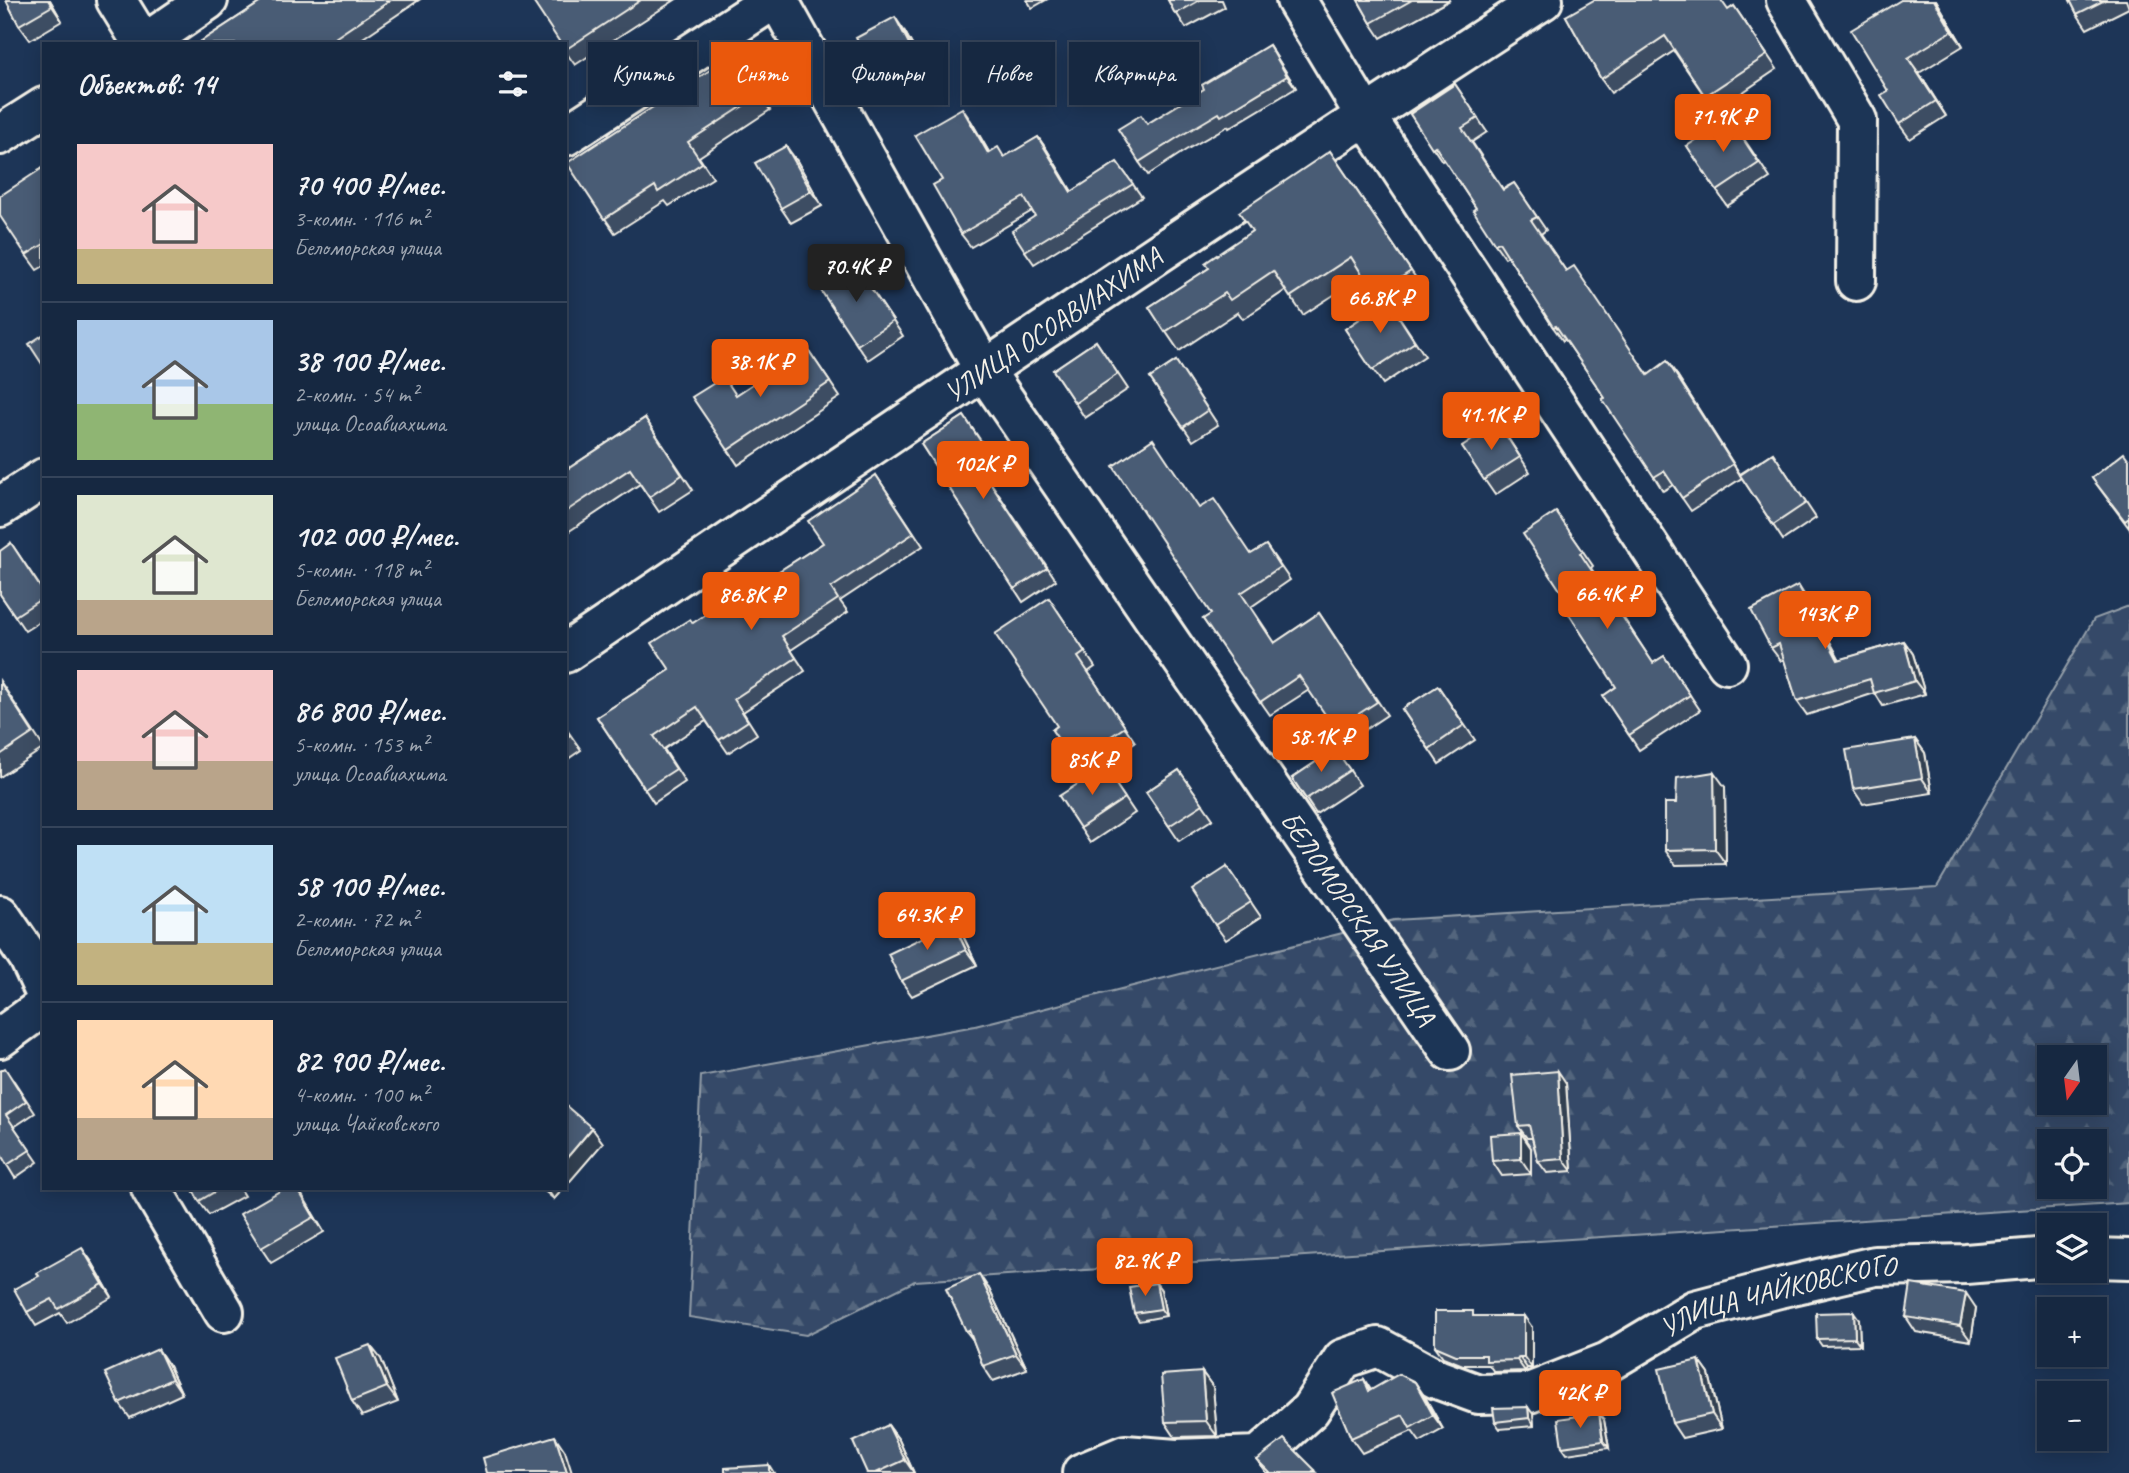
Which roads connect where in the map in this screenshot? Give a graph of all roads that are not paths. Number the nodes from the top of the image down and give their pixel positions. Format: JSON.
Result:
{"nodes":[{"id":1,"x":116,"y":0,"type":"edge"},
{"id":2,"x":208,"y":0,"type":"edge"},
{"id":3,"x":775,"y":0,"type":"edge"},
{"id":4,"x":1296,"y":0,"type":"edge"},
{"id":5,"x":1543,"y":0,"type":"edge"},
{"id":6,"x":1786,"y":0,"type":"edge"},
{"id":7,"x":143,"y":42,"type":"edge"},
{"id":8,"x":147,"y":42,"type":"edge"},
{"id":9,"x":42,"y":108,"type":"edge"},
{"id":10,"x":1365,"y":115,"type":"junction"},
{"id":11,"x":0,"y":135,"type":"edge"},
{"id":12,"x":567,"y":135,"type":"edge"},
{"id":13,"x":1856,"y":281,"type":"dead end"},
{"id":14,"x":984,"y":370,"type":"junction"},
{"id":15,"x":42,"y":479,"type":"edge"},
{"id":16,"x":0,"y":507,"type":"edge"},
{"id":17,"x":567,"y":652,"type":"edge"},
{"id":18,"x":1727,"y":664,"type":"dead end"},
{"id":19,"x":0,"y":915,"type":"edge"},
{"id":20,"x":42,"y":986,"type":"edge"},
{"id":21,"x":42,"y":1007,"type":"edge"},
{"id":22,"x":0,"y":1038,"type":"edge"},
{"id":23,"x":1450,"y":1051,"type":"dead end"},
{"id":24,"x":153,"y":1190,"type":"edge"},
{"id":25,"x":2037,"y":1258,"type":"edge"},
{"id":26,"x":2107,"y":1258,"type":"edge"},
{"id":27,"x":2129,"y":1259,"type":"edge"},
{"id":28,"x":224,"y":1312,"type":"dead end"},
{"id":29,"x":1082,"y":1473,"type":"edge"}],
"edges":[{"from":1,"to":7,"type":"street"},
{"from":2,"to":8,"type":"street"},
{"from":3,"to":12,"type":"street"},
{"from":3,"to":14,"type":"street","name":"БЕЛОМОРСКАЯ УЛИЦА"},
{"from":4,"to":10,"type":"street"},
{"from":5,"to":10,"type":"street","name":"УЛИЦА ОСОАВИАХИМА"},
{"from":6,"to":13,"type":"street"},
{"from":9,"to":11,"type":"street"},
{"from":10,"to":14,"type":"street","name":"УЛИЦА ОСОАВИАХИМА"},
{"from":10,"to":18,"type":"street"},
{"from":14,"to":17,"type":"street","name":"УЛИЦА ОСОАВИАХИМА"},
{"from":14,"to":23,"type":"street","name":"БЕЛОМОРСКАЯ УЛИЦА"},
{"from":15,"to":16,"type":"street"},
{"from":19,"to":20,"type":"street"},
{"from":21,"to":22,"type":"street"},
{"from":24,"to":28,"type":"street"},
{"from":25,"to":29,"type":"street","name":"УЛИЦА ЧАЙКОВСКОГО"},
{"from":26,"to":27,"type":"street"}]}
